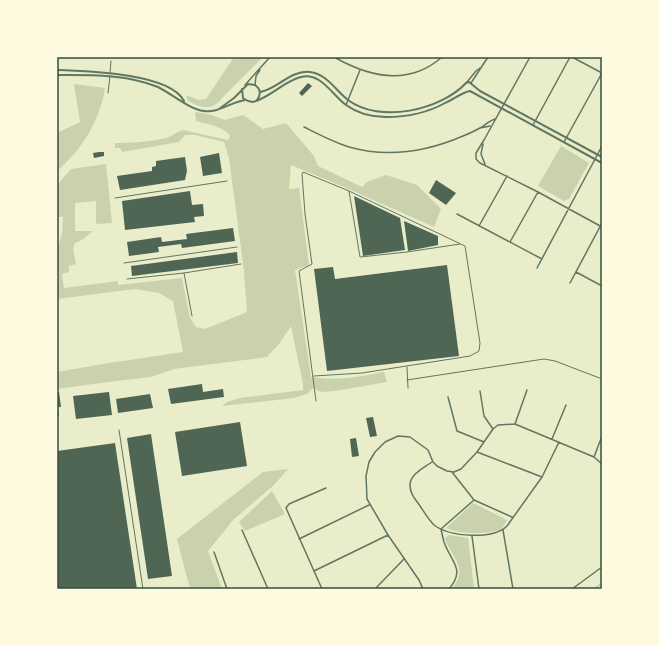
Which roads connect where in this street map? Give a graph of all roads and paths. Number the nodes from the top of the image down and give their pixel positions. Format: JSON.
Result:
{"nodes":[{"id":1,"x":270,"y":57,"type":"edge"},
{"id":2,"x":334,"y":57,"type":"edge"},
{"id":3,"x":442,"y":57,"type":"edge"},
{"id":4,"x":488,"y":57,"type":"edge"},
{"id":5,"x":530,"y":57,"type":"edge"},
{"id":6,"x":571,"y":57,"type":"edge"},
{"id":7,"x":111,"y":61,"type":"dead end"},
{"id":8,"x":264,"y":65,"type":"junction"},
{"id":9,"x":480,"y":68,"type":"junction"},
{"id":10,"x":57,"y":70,"type":"edge"},
{"id":11,"x":360,"y":70,"type":"junction"},
{"id":12,"x":602,"y":73,"type":"edge"},
{"id":13,"x":57,"y":75,"type":"edge"},
{"id":14,"x":466,"y":83,"type":"junction"},
{"id":15,"x":471,"y":83,"type":"junction"},
{"id":16,"x":245,"y":85,"type":"junction"},
{"id":17,"x":255,"y":85,"type":"junction"},
{"id":18,"x":464,"y":86,"type":"junction"},
{"id":19,"x":473,"y":86,"type":"junction"},
{"id":20,"x":242,"y":89,"type":"junction"},
{"id":21,"x":468,"y":91,"type":"junction"},
{"id":22,"x":260,"y":92,"type":"junction"},
{"id":23,"x":108,"y":93,"type":"dead end"},
{"id":24,"x":245,"y":100,"type":"junction"},
{"id":25,"x":348,"y":100,"type":"junction"},
{"id":26,"x":184,"y":101,"type":"junction"},
{"id":27,"x":253,"y":102,"type":"junction"},
{"id":28,"x":504,"y":104,"type":"junction"},
{"id":29,"x":346,"y":105,"type":"junction"},
{"id":30,"x":501,"y":108,"type":"junction"},
{"id":31,"x":217,"y":111,"type":"junction"},
{"id":32,"x":495,"y":119,"type":"junction"},
{"id":33,"x":536,"y":121,"type":"junction"},
{"id":34,"x":491,"y":126,"type":"junction"},
{"id":35,"x":533,"y":126,"type":"junction"},
{"id":36,"x":304,"y":127,"type":"dead end"},
{"id":37,"x":480,"y":128,"type":"junction"},
{"id":38,"x":566,"y":137,"type":"junction"},
{"id":39,"x":484,"y":140,"type":"junction"},
{"id":40,"x":564,"y":142,"type":"junction"},
{"id":41,"x":602,"y":146,"type":"edge"},
{"id":42,"x":598,"y":154,"type":"junction"},
{"id":43,"x":602,"y":157,"type":"edge"},
{"id":44,"x":595,"y":159,"type":"junction"},
{"id":45,"x":602,"y":163,"type":"edge"},
{"id":46,"x":485,"y":164,"type":"junction"},
{"id":47,"x":507,"y":176,"type":"junction"},
{"id":48,"x":228,"y":181,"type":"dead end"},
{"id":49,"x":349,"y":191,"type":"junction"},
{"id":50,"x":538,"y":192,"type":"junction"},
{"id":51,"x":115,"y":198,"type":"dead end"},
{"id":52,"x":569,"y":208,"type":"junction"},
{"id":53,"x":457,"y":214,"type":"dead end"},
{"id":54,"x":602,"y":223,"type":"edge"},
{"id":55,"x":479,"y":226,"type":"junction"},
{"id":56,"x":601,"y":226,"type":"edge"},
{"id":57,"x":510,"y":242,"type":"junction"},
{"id":58,"x":460,"y":244,"type":"junction"},
{"id":59,"x":237,"y":247,"type":"dead end"},
{"id":60,"x":542,"y":259,"type":"junction"},
{"id":61,"x":124,"y":263,"type":"dead end"},
{"id":62,"x":241,"y":264,"type":"dead end"},
{"id":63,"x":538,"y":268,"type":"dead end"},
{"id":64,"x":576,"y":272,"type":"junction"},
{"id":65,"x":184,"y":273,"type":"junction"},
{"id":66,"x":127,"y":279,"type":"dead end"},
{"id":67,"x":570,"y":283,"type":"dead end"},
{"id":68,"x":602,"y":286,"type":"edge"},
{"id":69,"x":192,"y":316,"type":"dead end"},
{"id":70,"x":407,"y":366,"type":"junction"},
{"id":71,"x":314,"y":376,"type":"junction"},
{"id":72,"x":407,"y":380,"type":"junction"},
{"id":73,"x":602,"y":380,"type":"edge"},
{"id":74,"x":408,"y":388,"type":"dead end"},
{"id":75,"x":527,"y":390,"type":"dead end"},
{"id":76,"x":480,"y":391,"type":"dead end"},
{"id":77,"x":448,"y":397,"type":"dead end"},
{"id":78,"x":316,"y":401,"type":"dead end"},
{"id":79,"x":566,"y":405,"type":"dead end"},
{"id":80,"x":515,"y":424,"type":"junction"},
{"id":81,"x":493,"y":428,"type":"junction"},
{"id":82,"x":119,"y":430,"type":"dead end"},
{"id":83,"x":602,"y":436,"type":"edge"},
{"id":84,"x":552,"y":439,"type":"junction"},
{"id":85,"x":484,"y":442,"type":"junction"},
{"id":86,"x":559,"y":442,"type":"junction"},
{"id":87,"x":477,"y":452,"type":"junction"},
{"id":88,"x":594,"y":457,"type":"junction"},
{"id":89,"x":433,"y":462,"type":"junction"},
{"id":90,"x":602,"y":464,"type":"edge"},
{"id":91,"x":452,"y":472,"type":"junction"},
{"id":92,"x":542,"y":477,"type":"junction"},
{"id":93,"x":326,"y":488,"type":"dead end"},
{"id":94,"x":474,"y":500,"type":"junction"},
{"id":95,"x":369,"y":505,"type":"junction"},
{"id":96,"x":512,"y":518,"type":"junction"},
{"id":97,"x":242,"y":530,"type":"dead end"},
{"id":98,"x":441,"y":530,"type":"junction"},
{"id":99,"x":503,"y":530,"type":"junction"},
{"id":100,"x":388,"y":535,"type":"junction"},
{"id":101,"x":472,"y":536,"type":"junction"},
{"id":102,"x":299,"y":539,"type":"junction"},
{"id":103,"x":214,"y":552,"type":"dead end"},
{"id":104,"x":404,"y":559,"type":"junction"},
{"id":105,"x":602,"y":567,"type":"edge"},
{"id":106,"x":314,"y":571,"type":"junction"},
{"id":107,"x":143,"y":589,"type":"edge"},
{"id":108,"x":227,"y":589,"type":"edge"},
{"id":109,"x":268,"y":589,"type":"edge"},
{"id":110,"x":322,"y":589,"type":"edge"},
{"id":111,"x":375,"y":589,"type":"edge"},
{"id":112,"x":423,"y":589,"type":"edge"},
{"id":113,"x":448,"y":589,"type":"edge"},
{"id":114,"x":479,"y":589,"type":"edge"},
{"id":115,"x":513,"y":589,"type":"edge"},
{"id":116,"x":572,"y":589,"type":"edge"}],
"edges":[{"from":1,"to":8,"type":"street"},
{"from":2,"to":11,"type":"street"},
{"from":3,"to":11,"type":"street"},
{"from":4,"to":9,"type":"street"},
{"from":5,"to":28,"type":"street"},
{"from":6,"to":12,"type":"street"},
{"from":6,"to":33,"type":"street"},
{"from":7,"to":23,"type":"lane"},
{"from":8,"to":16,"type":"street"},
{"from":8,"to":17,"type":"street"},
{"from":9,"to":14,"type":"street"},
{"from":9,"to":15,"type":"street"},
{"from":10,"to":26,"type":"street"},
{"from":11,"to":25,"type":"street"},
{"from":12,"to":38,"type":"street"},
{"from":13,"to":26,"type":"street"},
{"from":14,"to":15,"type":"street"},
{"from":14,"to":18,"type":"street"},
{"from":15,"to":19,"type":"street"},
{"from":16,"to":17,"type":"street"},
{"from":16,"to":20,"type":"street"},
{"from":17,"to":22,"type":"street"},
{"from":18,"to":21,"type":"street"},
{"from":18,"to":25,"type":"street"},
{"from":19,"to":21,"type":"street"},
{"from":19,"to":28,"type":"street"},
{"from":20,"to":24,"type":"street"},
{"from":20,"to":31,"type":"street"},
{"from":21,"to":29,"type":"street"},
{"from":21,"to":30,"type":"street"},
{"from":22,"to":25,"type":"street"},
{"from":22,"to":27,"type":"street"},
{"from":24,"to":27,"type":"street"},
{"from":24,"to":31,"type":"street"},
{"from":25,"to":29,"type":"street"},
{"from":26,"to":31,"type":"street"},
{"from":27,"to":29,"type":"street"},
{"from":28,"to":30,"type":"street"},
{"from":28,"to":33,"type":"street"},
{"from":30,"to":32,"type":"street"},
{"from":30,"to":35,"type":"street"},
{"from":32,"to":34,"type":"street"},
{"from":32,"to":37,"type":"street"},
{"from":33,"to":35,"type":"street"},
{"from":33,"to":38,"type":"street"},
{"from":34,"to":37,"type":"street"},
{"from":34,"to":39,"type":"street"},
{"from":35,"to":40,"type":"street"},
{"from":36,"to":37,"type":"street"},
{"from":38,"to":40,"type":"street"},
{"from":38,"to":42,"type":"street"},
{"from":39,"to":46,"type":"street"},
{"from":39,"to":46,"type":"street"},
{"from":40,"to":44,"type":"street"},
{"from":41,"to":42,"type":"street"},
{"from":42,"to":43,"type":"street"},
{"from":42,"to":44,"type":"street"},
{"from":44,"to":45,"type":"street"},
{"from":44,"to":52,"type":"street"},
{"from":46,"to":47,"type":"street"},
{"from":47,"to":50,"type":"street"},
{"from":47,"to":55,"type":"street"},
{"from":48,"to":51,"type":"lane"},
{"from":49,"to":58,"type":"lane"},
{"from":49,"to":58,"type":"lane"},
{"from":49,"to":71,"type":"lane"},
{"from":50,"to":52,"type":"street"},
{"from":50,"to":57,"type":"street"},
{"from":52,"to":56,"type":"street"},
{"from":52,"to":60,"type":"street"},
{"from":53,"to":55,"type":"street"},
{"from":54,"to":56,"type":"street"},
{"from":55,"to":57,"type":"street"},
{"from":56,"to":64,"type":"street"},
{"from":57,"to":60,"type":"street"},
{"from":58,"to":70,"type":"lane"},
{"from":59,"to":61,"type":"lane"},
{"from":60,"to":63,"type":"street"},
{"from":62,"to":65,"type":"lane"},
{"from":64,"to":67,"type":"street"},
{"from":64,"to":68,"type":"street"},
{"from":65,"to":66,"type":"lane"},
{"from":65,"to":69,"type":"lane"},
{"from":70,"to":71,"type":"lane"},
{"from":70,"to":72,"type":"lane"},
{"from":71,"to":78,"type":"lane"},
{"from":72,"to":73,"type":"lane"},
{"from":72,"to":74,"type":"lane"},
{"from":75,"to":80,"type":"street"},
{"from":76,"to":81,"type":"street"},
{"from":77,"to":85,"type":"street"},
{"from":79,"to":84,"type":"street"},
{"from":80,"to":81,"type":"street"},
{"from":80,"to":84,"type":"street"},
{"from":81,"to":85,"type":"street"},
{"from":82,"to":107,"type":"lane"},
{"from":83,"to":88,"type":"street"},
{"from":84,"to":86,"type":"street"},
{"from":85,"to":87,"type":"street"},
{"from":86,"to":88,"type":"street"},
{"from":86,"to":92,"type":"street"},
{"from":87,"to":91,"type":"street"},
{"from":87,"to":92,"type":"street"},
{"from":88,"to":90,"type":"street"},
{"from":89,"to":91,"type":"street"},
{"from":89,"to":95,"type":"street"},
{"from":89,"to":98,"type":"street"},
{"from":91,"to":94,"type":"street"},
{"from":92,"to":96,"type":"street"},
{"from":93,"to":102,"type":"street"},
{"from":94,"to":96,"type":"street"},
{"from":94,"to":98,"type":"street"},
{"from":95,"to":100,"type":"street"},
{"from":95,"to":102,"type":"street"},
{"from":96,"to":99,"type":"street"},
{"from":97,"to":109,"type":"street"},
{"from":98,"to":101,"type":"street"},
{"from":98,"to":113,"type":"street"},
{"from":99,"to":101,"type":"street"},
{"from":99,"to":115,"type":"street"},
{"from":100,"to":104,"type":"street"},
{"from":100,"to":106,"type":"street"},
{"from":101,"to":114,"type":"street"},
{"from":102,"to":106,"type":"street"},
{"from":103,"to":108,"type":"street"},
{"from":104,"to":111,"type":"street"},
{"from":104,"to":112,"type":"street"},
{"from":105,"to":116,"type":"street"},
{"from":106,"to":110,"type":"street"}]}
